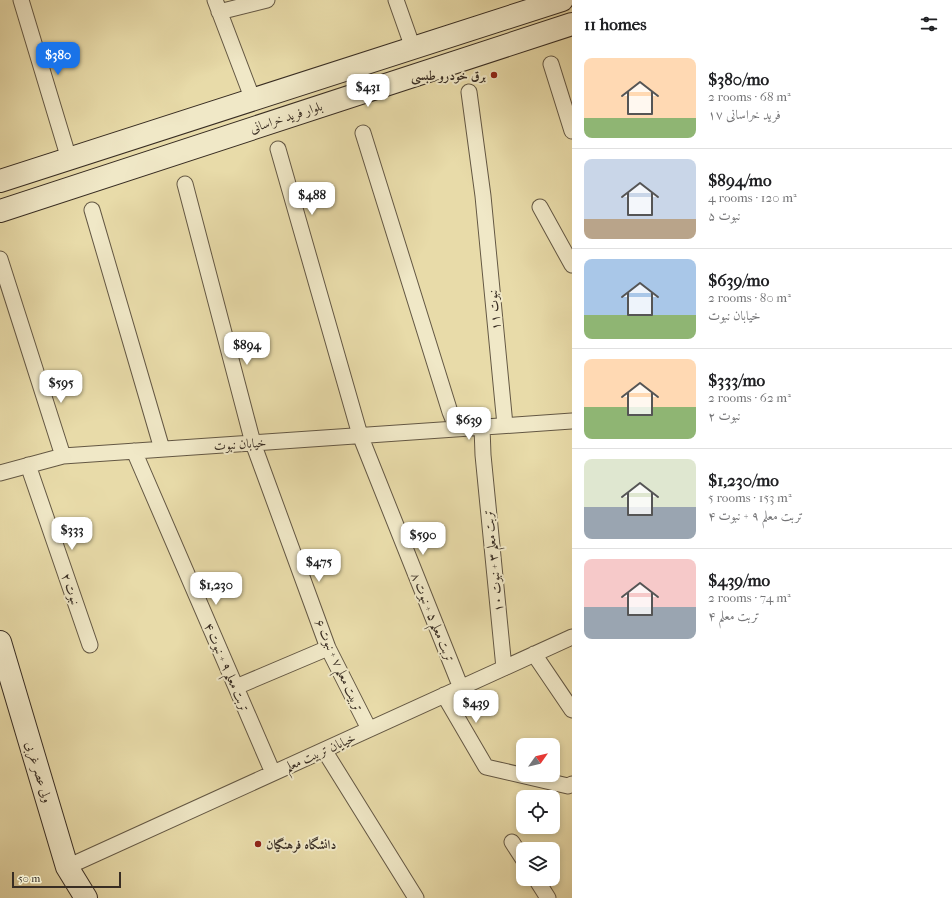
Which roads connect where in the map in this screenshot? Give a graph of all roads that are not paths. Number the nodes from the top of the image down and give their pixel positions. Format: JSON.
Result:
{"nodes":[{"id":1,"x":21,"y":0,"type":"edge"},
{"id":2,"x":267,"y":0,"type":"edge"},
{"id":3,"x":396,"y":0,"type":"edge"},
{"id":4,"x":562,"y":0,"type":"edge"},
{"id":5,"x":527,"y":5,"type":"edge"},
{"id":6,"x":217,"y":6,"type":"edge"},
{"id":7,"x":572,"y":24,"type":"edge"},
{"id":8,"x":413,"y":48,"type":"junction"},
{"id":9,"x":551,"y":64,"type":"dead end"},
{"id":10,"x":469,"y":92,"type":"dead end"},
{"id":11,"x":253,"y":100,"type":"junction"},
{"id":12,"x":572,"y":131,"type":"edge"},
{"id":13,"x":363,"y":133,"type":"dead end"},
{"id":14,"x":278,"y":149,"type":"dead end"},
{"id":15,"x":69,"y":159,"type":"junction"},
{"id":16,"x":0,"y":181,"type":"edge"},
{"id":17,"x":185,"y":184,"type":"dead end"},
{"id":18,"x":540,"y":207,"type":"dead end"},
{"id":19,"x":92,"y":210,"type":"dead end"},
{"id":20,"x":0,"y":211,"type":"edge"},
{"id":21,"x":0,"y":259,"type":"edge"},
{"id":22,"x":572,"y":265,"type":"edge"},
{"id":23,"x":572,"y":421,"type":"edge"},
{"id":24,"x":505,"y":425,"type":"junction"},
{"id":25,"x":482,"y":427,"type":"junction"},
{"id":26,"x":457,"y":429,"type":"junction"},
{"id":27,"x":360,"y":435,"type":"junction"},
{"id":28,"x":253,"y":443,"type":"junction"},
{"id":29,"x":162,"y":449,"type":"junction"},
{"id":30,"x":134,"y":451,"type":"junction"},
{"id":31,"x":64,"y":456,"type":"junction"},
{"id":32,"x":28,"y":465,"type":"junction"},
{"id":33,"x":0,"y":472,"type":"edge"},
{"id":34,"x":572,"y":637,"type":"edge"},
{"id":35,"x":90,"y":645,"type":"dead end"},
{"id":36,"x":328,"y":648,"type":"junction"},
{"id":37,"x":2,"y":653,"type":"edge"},
{"id":38,"x":534,"y":654,"type":"junction"},
{"id":39,"x":504,"y":668,"type":"junction"},
{"id":40,"x":236,"y":687,"type":"junction"},
{"id":41,"x":461,"y":688,"type":"junction"},
{"id":42,"x":444,"y":695,"type":"junction"},
{"id":43,"x":572,"y":710,"type":"edge"},
{"id":44,"x":369,"y":730,"type":"junction"},
{"id":45,"x":324,"y":750,"type":"junction"},
{"id":46,"x":273,"y":773,"type":"junction"},
{"id":47,"x":572,"y":784,"type":"edge"},
{"id":48,"x":512,"y":842,"type":"dead end"},
{"id":49,"x":516,"y":848,"type":"edge"},
{"id":50,"x":67,"y":867,"type":"junction"},
{"id":51,"x":540,"y":886,"type":"edge"},
{"id":52,"x":86,"y":898,"type":"edge"},
{"id":53,"x":416,"y":898,"type":"edge"},
{"id":54,"x":548,"y":898,"type":"edge"}],
"edges":[{"from":1,"to":15,"type":"street"},
{"from":2,"to":6,"type":"street"},
{"from":3,"to":8,"type":"street"},
{"from":4,"to":5,"type":"street","name":"بلوار فرید خراسانی"},
{"from":5,"to":8,"type":"street","name":"بلوار فرید خراسانی"},
{"from":6,"to":11,"type":"street"},
{"from":7,"to":20,"type":"street","name":"بلوار فرید خراسانی"},
{"from":8,"to":11,"type":"street","name":"بلوار فرید خراسانی"},
{"from":9,"to":12,"type":"street"},
{"from":10,"to":24,"type":"street","name":"نبوت ۱۱"},
{"from":11,"to":15,"type":"street","name":"بلوار فرید خراسانی"},
{"from":13,"to":26,"type":"street"},
{"from":14,"to":27,"type":"street","name":"تربت معلم ۵ + نبوت ۸"},
{"from":15,"to":16,"type":"street","name":"بلوار فرید خراسانی"},
{"from":17,"to":28,"type":"street","name":"تربیت معلم ۷ + نبوت ۶"},
{"from":18,"to":22,"type":"street"},
{"from":19,"to":29,"type":"street"},
{"from":21,"to":31,"type":"street"},
{"from":23,"to":24,"type":"street","name":"خیابان نبوت"},
{"from":24,"to":25,"type":"street","name":"خیابان نبوت"},
{"from":25,"to":26,"type":"street","name":"خیابان نبوت"},
{"from":25,"to":39,"type":"street","name":"تربت معلم ۳ + نبوت ۱۰"},
{"from":26,"to":27,"type":"street","name":"خیابان نبوت"},
{"from":27,"to":28,"type":"street","name":"خیابان نبوت"},
{"from":27,"to":41,"type":"street","name":"تربت معلم ۵ + نبوت ۸"},
{"from":28,"to":29,"type":"street","name":"خیابان نبوت"},
{"from":28,"to":36,"type":"street","name":"تربیت معلم ۷ + نبوت ۶"},
{"from":29,"to":30,"type":"street","name":"خیابان نبوت"},
{"from":30,"to":31,"type":"street","name":"خیابان نبوت"},
{"from":30,"to":40,"type":"street","name":"تربت معلم ۹ + نبوت ۴"},
{"from":31,"to":32,"type":"street","name":"خیابان نبوت"},
{"from":32,"to":33,"type":"street","name":"خیابان نبوت"},
{"from":32,"to":35,"type":"street","name":"نبوت ۲"},
{"from":34,"to":38,"type":"street","name":"خیایان تربیت معلم"},
{"from":36,"to":40,"type":"street"},
{"from":36,"to":44,"type":"street","name":"تربیت معلم ۷ + نبوت ۶"},
{"from":37,"to":50,"type":"street","name":"ولی عصر غربی"},
{"from":38,"to":39,"type":"street","name":"خیایان تربیت معلم"},
{"from":38,"to":43,"type":"street"},
{"from":39,"to":41,"type":"street","name":"خیایان تربیت معلم"},
{"from":40,"to":46,"type":"street","name":"تربت معلم ۹ + نبوت ۴"},
{"from":41,"to":42,"type":"street","name":"خیایان تربیت معلم"},
{"from":42,"to":44,"type":"street","name":"خیایان تربیت معلم"},
{"from":42,"to":47,"type":"street"},
{"from":44,"to":45,"type":"street","name":"خیایان تربیت معلم"},
{"from":45,"to":46,"type":"street","name":"خیایان تربیت معلم"},
{"from":45,"to":53,"type":"street"},
{"from":46,"to":50,"type":"street","name":"خیایان تربیت معلم"},
{"from":48,"to":49,"type":"street"},
{"from":50,"to":52,"type":"street","name":"ولی عصر غربی"},
{"from":51,"to":54,"type":"street"}]}
